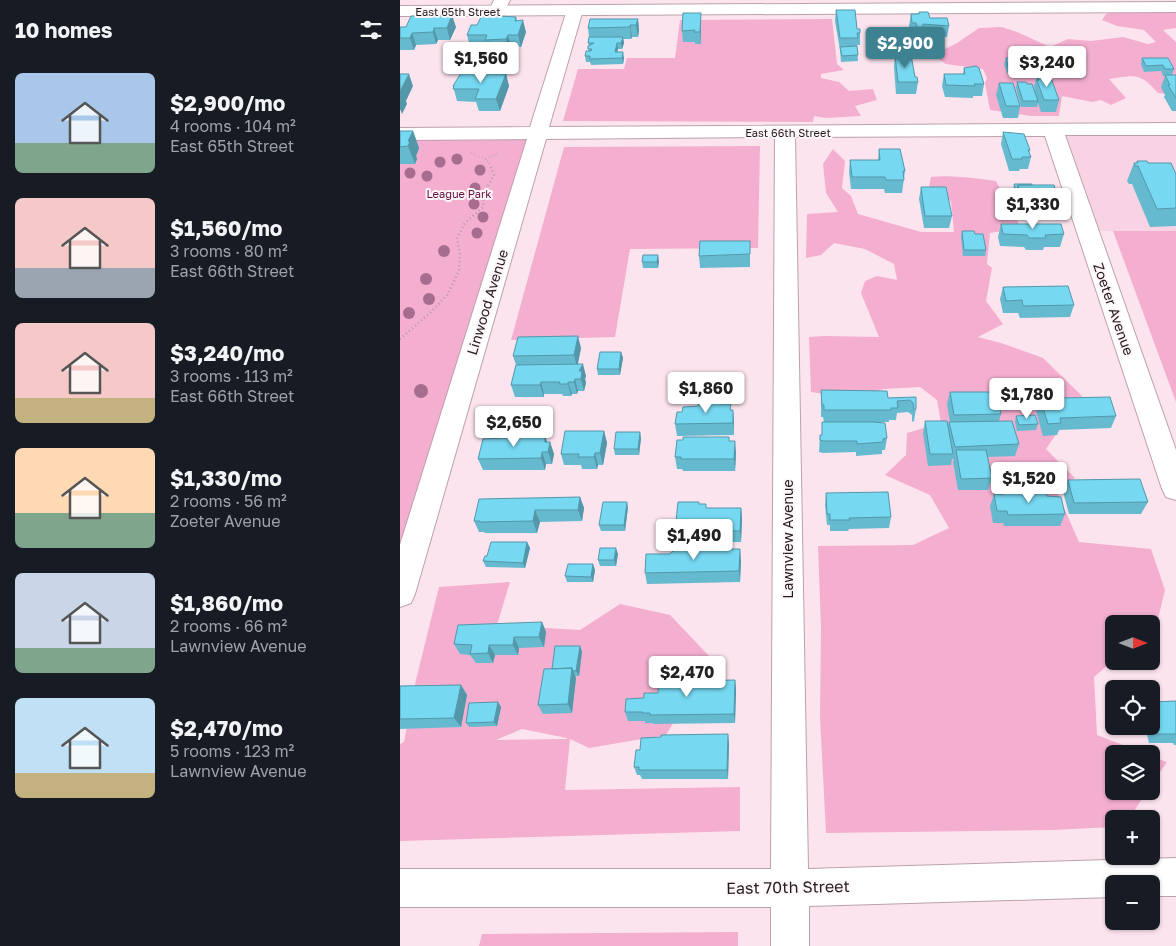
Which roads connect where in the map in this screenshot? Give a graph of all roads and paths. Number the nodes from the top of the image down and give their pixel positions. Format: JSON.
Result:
{"nodes":[{"id":1,"x":982,"y":4,"type":"edge"},
{"id":2,"x":500,"y":5,"type":"edge"},
{"id":3,"x":727,"y":5,"type":"edge"},
{"id":4,"x":1176,"y":7,"type":"edge"},
{"id":5,"x":575,"y":10,"type":"junction"},
{"id":6,"x":400,"y":11,"type":"edge"},
{"id":7,"x":1176,"y":129,"type":"edge"},
{"id":8,"x":1053,"y":130,"type":"junction"},
{"id":9,"x":784,"y":132,"type":"junction"},
{"id":10,"x":538,"y":133,"type":"junction"},
{"id":11,"x":400,"y":134,"type":"edge"},
{"id":12,"x":486,"y":159,"type":"dead end"},
{"id":13,"x":400,"y":339,"type":"edge"},
{"id":14,"x":1176,"y":489,"type":"edge"},
{"id":15,"x":400,"y":594,"type":"edge"},
{"id":16,"x":1176,"y":877,"type":"edge"},
{"id":17,"x":400,"y":888,"type":"edge"},
{"id":18,"x":790,"y":888,"type":"junction"},
{"id":19,"x":790,"y":946,"type":"edge"}],
"edges":[{"from":1,"to":3,"type":"street","name":"East 65th Street"},
{"from":1,"to":4,"type":"street","name":"East 65th Street"},
{"from":2,"to":5,"type":"street","name":"East 65th Street"},
{"from":2,"to":6,"type":"street","name":"East 65th Street"},
{"from":3,"to":5,"type":"street","name":"East 65th Street"},
{"from":5,"to":10,"type":"street","name":"Linwood Avenue"},
{"from":7,"to":8,"type":"street","name":"East 66th Street"},
{"from":8,"to":9,"type":"street","name":"East 66th Street"},
{"from":8,"to":14,"type":"street","name":"Zoeter Avenue"},
{"from":9,"to":10,"type":"street","name":"East 66th Street"},
{"from":9,"to":18,"type":"street","name":"Lawnview Avenue"},
{"from":10,"to":11,"type":"street","name":"East 66th Street"},
{"from":10,"to":15,"type":"street","name":"Linwood Avenue"},
{"from":12,"to":13,"type":"path"},
{"from":16,"to":18,"type":"street","name":"East 70th Street"},
{"from":17,"to":18,"type":"street","name":"East 70th Street"},
{"from":18,"to":19,"type":"street","name":"Lawnview Avenue"}]}
